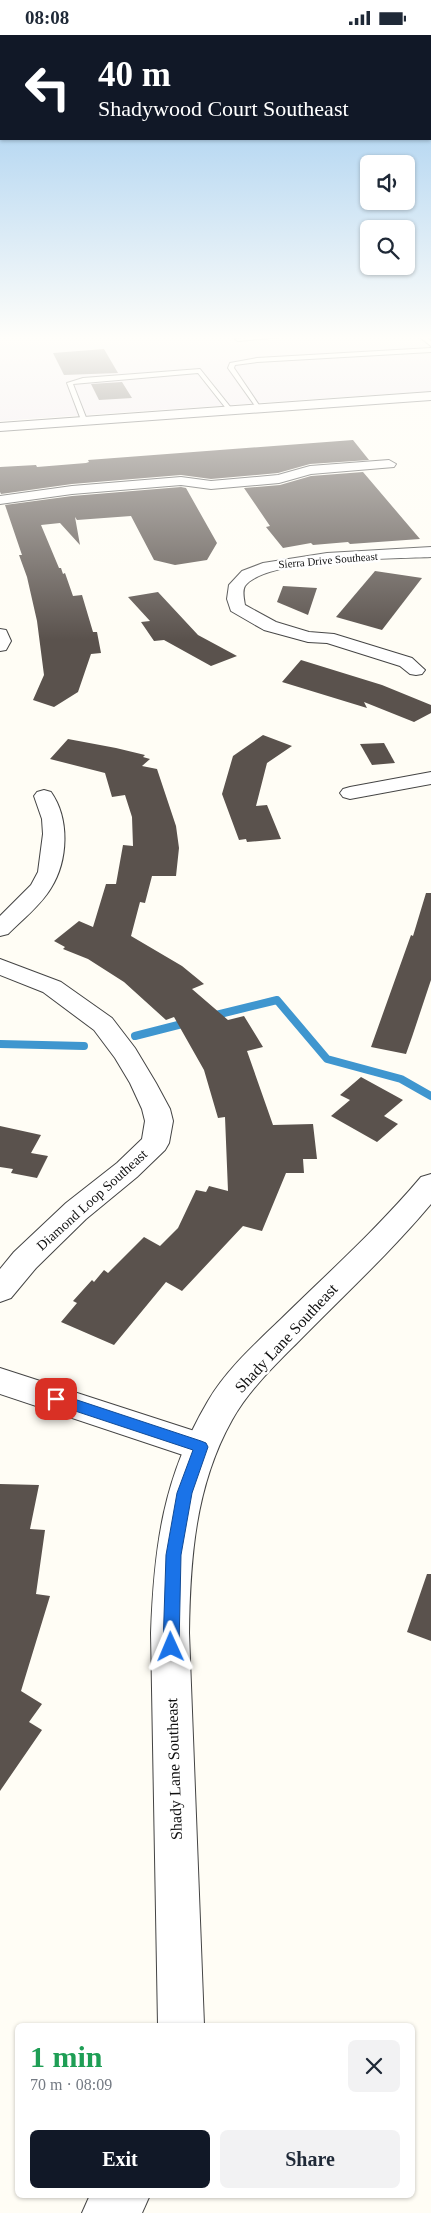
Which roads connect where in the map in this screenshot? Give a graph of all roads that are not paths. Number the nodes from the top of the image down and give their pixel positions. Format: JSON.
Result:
{"nodes":[{"id":1,"x":389,"y":464,"type":"dead end"},
{"id":2,"x":0,"y":500,"type":"edge"},
{"id":3,"x":431,"y":551,"type":"edge"},
{"id":4,"x":406,"y":554,"type":"junction"},
{"id":5,"x":431,"y":559,"type":"edge"},
{"id":6,"x":0,"y":634,"type":"edge"},
{"id":7,"x":0,"y":646,"type":"edge"},
{"id":8,"x":423,"y":673,"type":"edge"},
{"id":9,"x":431,"y":778,"type":"edge"},
{"id":10,"x":431,"y":790,"type":"edge"},
{"id":11,"x":44,"y":796,"type":"dead end"},
{"id":12,"x":0,"y":929,"type":"edge"},
{"id":13,"x":0,"y":965,"type":"edge"},
{"id":14,"x":426,"y":1197,"type":"edge"},
{"id":15,"x":0,"y":1290,"type":"edge"},
{"id":16,"x":0,"y":1381,"type":"edge"},
{"id":17,"x":201,"y":1447,"type":"junction"},
{"id":18,"x":181,"y":2023,"type":"edge"},
{"id":19,"x":122,"y":2198,"type":"edge"},
{"id":20,"x":108,"y":2213,"type":"edge"}],
"edges":[{"from":1,"to":2,"type":"street"},
{"from":3,"to":4,"type":"street","name":"Sierra Drive Southeast"},
{"from":4,"to":5,"type":"street","name":"Sierra Drive Southeast"},
{"from":4,"to":8,"type":"street","name":"Sierra Drive Southeast"},
{"from":6,"to":7,"type":"street"},
{"from":9,"to":10,"type":"street"},
{"from":11,"to":12,"type":"street"},
{"from":13,"to":15,"type":"street","name":"Diamond Loop Southeast"},
{"from":14,"to":17,"type":"street","name":"Shady Lane Southeast"},
{"from":16,"to":17,"type":"street"},
{"from":17,"to":18,"type":"street","name":"Shady Lane Southeast"},
{"from":19,"to":20,"type":"street"}]}
